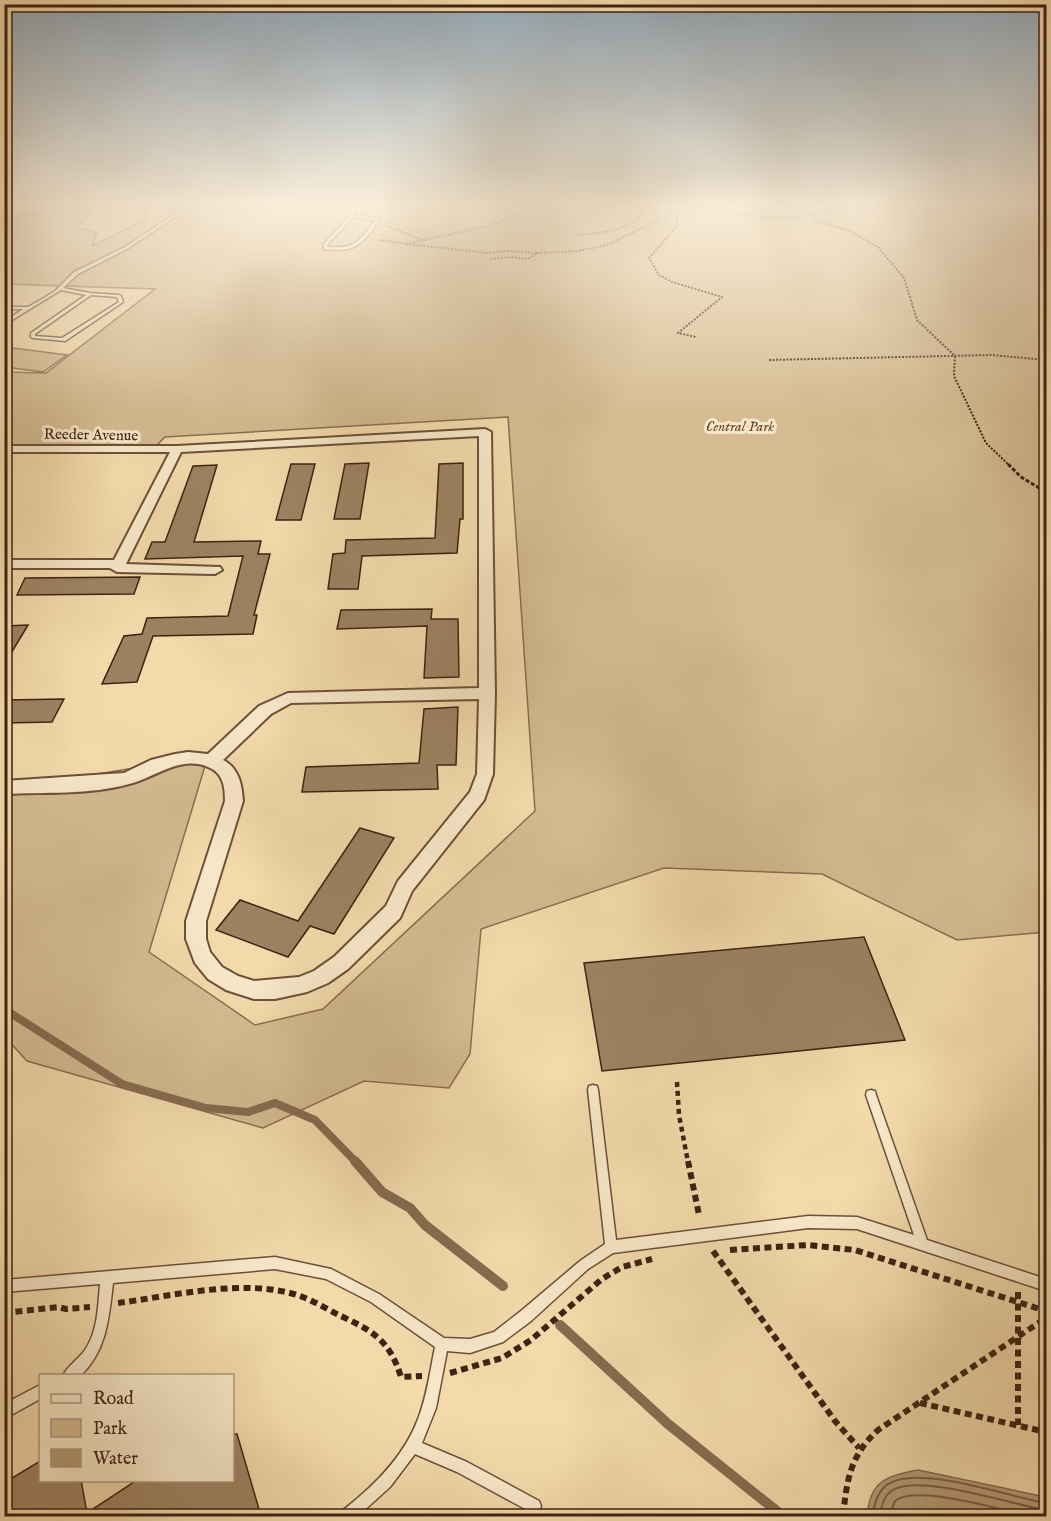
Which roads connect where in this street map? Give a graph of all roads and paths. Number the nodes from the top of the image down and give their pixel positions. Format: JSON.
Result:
{"nodes":[{"id":1,"x":73,"y":276,"type":"edge"},
{"id":2,"x":661,"y":276,"type":"edge"},
{"id":3,"x":902,"y":276,"type":"edge"},
{"id":4,"x":60,"y":289,"type":"junction"},
{"id":5,"x":90,"y":294,"type":"junction"},
{"id":6,"x":4,"y":308,"type":"edge"},
{"id":7,"x":29,"y":308,"type":"junction"},
{"id":8,"x":4,"y":324,"type":"edge"},
{"id":9,"x":696,"y":337,"type":"dead end"},
{"id":10,"x":955,"y":356,"type":"junction"},
{"id":11,"x":769,"y":360,"type":"dead end"},
{"id":12,"x":1047,"y":360,"type":"edge"},
{"id":13,"x":4,"y":449,"type":"edge"},
{"id":14,"x":177,"y":449,"type":"junction"},
{"id":15,"x":1047,"y":492,"type":"edge"},
{"id":16,"x":4,"y":564,"type":"edge"},
{"id":17,"x":119,"y":564,"type":"junction"},
{"id":18,"x":214,"y":570,"type":"dead end"},
{"id":19,"x":487,"y":693,"type":"junction"},
{"id":20,"x":211,"y":761,"type":"junction"},
{"id":21,"x":4,"y":788,"type":"edge"},
{"id":22,"x":677,"y":1082,"type":"dead end"},
{"id":23,"x":593,"y":1090,"type":"dead end"},
{"id":24,"x":871,"y":1095,"type":"dead end"},
{"id":25,"x":699,"y":1215,"type":"dead end"},
{"id":26,"x":923,"y":1245,"type":"junction"},
{"id":27,"x":611,"y":1247,"type":"junction"},
{"id":28,"x":713,"y":1251,"type":"junction"},
{"id":29,"x":701,"y":1253,"type":"dead end"},
{"id":30,"x":655,"y":1258,"type":"dead end"},
{"id":31,"x":1018,"y":1276,"type":"junction"},
{"id":32,"x":107,"y":1278,"type":"junction"},
{"id":33,"x":4,"y":1286,"type":"edge"},
{"id":34,"x":1047,"y":1286,"type":"edge"},
{"id":35,"x":1018,"y":1302,"type":"junction"},
{"id":36,"x":104,"y":1305,"type":"junction"},
{"id":37,"x":1047,"y":1311,"type":"edge"},
{"id":38,"x":4,"y":1313,"type":"edge"},
{"id":39,"x":1047,"y":1318,"type":"edge"},
{"id":40,"x":1018,"y":1339,"type":"junction"},
{"id":41,"x":442,"y":1344,"type":"junction"},
{"id":42,"x":71,"y":1374,"type":"edge"},
{"id":43,"x":436,"y":1376,"type":"junction"},
{"id":44,"x":39,"y":1393,"type":"edge"},
{"id":45,"x":919,"y":1403,"type":"junction"},
{"id":46,"x":4,"y":1412,"type":"edge"},
{"id":47,"x":1018,"y":1425,"type":"junction"},
{"id":48,"x":1047,"y":1432,"type":"edge"},
{"id":49,"x":413,"y":1446,"type":"junction"},
{"id":50,"x":859,"y":1448,"type":"junction"},
{"id":51,"x":534,"y":1506,"type":"dead end"},
{"id":52,"x":348,"y":1516,"type":"edge"},
{"id":53,"x":843,"y":1516,"type":"edge"}],
"edges":[{"from":1,"to":4,"type":"lane"},
{"from":2,"to":9,"type":"path"},
{"from":3,"to":10,"type":"path"},
{"from":4,"to":5,"type":"lane"},
{"from":4,"to":7,"type":"lane"},
{"from":5,"to":5,"type":"lane"},
{"from":6,"to":7,"type":"lane"},
{"from":7,"to":8,"type":"lane"},
{"from":10,"to":11,"type":"path"},
{"from":10,"to":12,"type":"path"},
{"from":10,"to":15,"type":"path"},
{"from":13,"to":14,"type":"street","name":"Reeder Avenue"},
{"from":14,"to":17,"type":"street"},
{"from":14,"to":19,"type":"street","name":"Reeder Avenue"},
{"from":16,"to":17,"type":"street"},
{"from":17,"to":18,"type":"street"},
{"from":19,"to":20,"type":"street"},
{"from":19,"to":20,"type":"street"},
{"from":20,"to":21,"type":"street"},
{"from":22,"to":25,"type":"path"},
{"from":23,"to":27,"type":"lane"},
{"from":24,"to":26,"type":"lane"},
{"from":26,"to":27,"type":"lane"},
{"from":26,"to":31,"type":"lane"},
{"from":27,"to":41,"type":"lane"},
{"from":28,"to":29,"type":"path"},
{"from":28,"to":35,"type":"path"},
{"from":28,"to":50,"type":"path"},
{"from":30,"to":43,"type":"path"},
{"from":31,"to":34,"type":"lane"},
{"from":31,"to":35,"type":"path"},
{"from":32,"to":33,"type":"lane"},
{"from":32,"to":36,"type":"lane"},
{"from":32,"to":41,"type":"lane"},
{"from":35,"to":37,"type":"path"},
{"from":35,"to":40,"type":"path"},
{"from":36,"to":38,"type":"path"},
{"from":36,"to":42,"type":"lane"},
{"from":36,"to":43,"type":"path"},
{"from":39,"to":40,"type":"path"},
{"from":40,"to":45,"type":"path"},
{"from":40,"to":47,"type":"path"},
{"from":41,"to":43,"type":"lane"},
{"from":43,"to":49,"type":"lane"},
{"from":44,"to":46,"type":"lane"},
{"from":45,"to":47,"type":"path"},
{"from":45,"to":50,"type":"path"},
{"from":47,"to":48,"type":"path"},
{"from":49,"to":51,"type":"lane"},
{"from":49,"to":52,"type":"lane"},
{"from":50,"to":53,"type":"path"}]}
